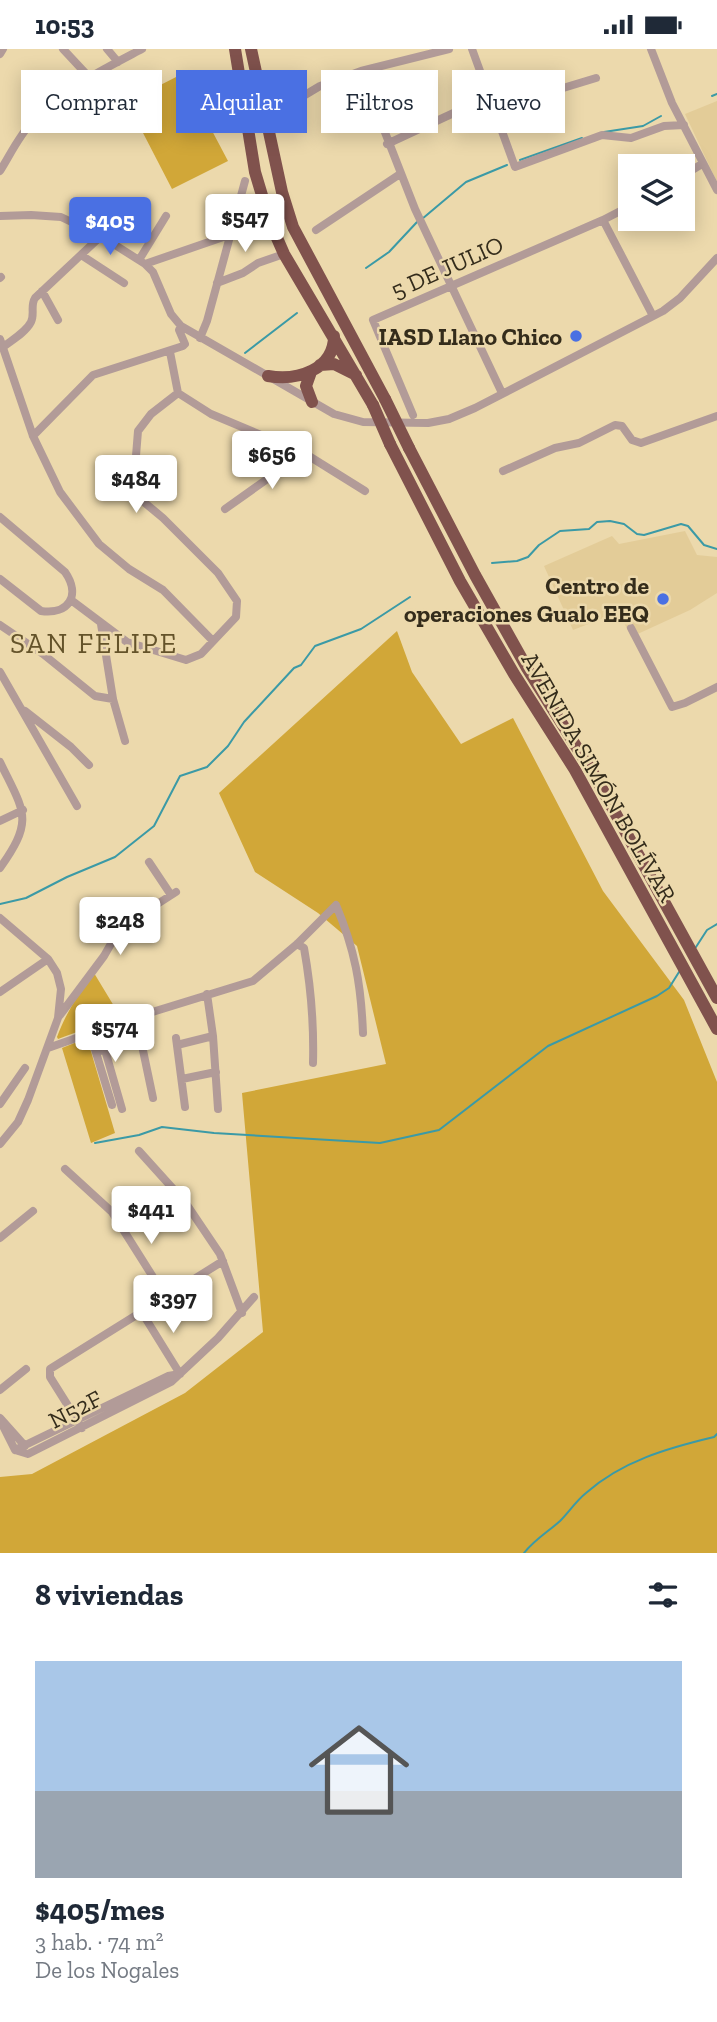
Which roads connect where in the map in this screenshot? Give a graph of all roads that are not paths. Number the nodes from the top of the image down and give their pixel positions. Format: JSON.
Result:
{"nodes":[{"id":1,"x":3,"y":49,"type":"edge"},
{"id":2,"x":63,"y":49,"type":"edge"},
{"id":3,"x":107,"y":49,"type":"edge"},
{"id":4,"x":142,"y":49,"type":"edge"},
{"id":5,"x":235,"y":49,"type":"edge"},
{"id":6,"x":251,"y":49,"type":"edge"},
{"id":7,"x":449,"y":49,"type":"edge"},
{"id":8,"x":473,"y":49,"type":"edge"},
{"id":9,"x":652,"y":49,"type":"edge"},
{"id":10,"x":0,"y":54,"type":"edge"},
{"id":11,"x":118,"y":62,"type":"junction"},
{"id":12,"x":83,"y":70,"type":"edge"},
{"id":13,"x":104,"y":70,"type":"edge"},
{"id":14,"x":365,"y":70,"type":"edge"},
{"id":15,"x":480,"y":70,"type":"edge"},
{"id":16,"x":596,"y":78,"type":"dead end"},
{"id":17,"x":565,"y":87,"type":"edge"},
{"id":18,"x":452,"y":114,"type":"edge"},
{"id":19,"x":684,"y":125,"type":"junction"},
{"id":20,"x":25,"y":133,"type":"edge"},
{"id":21,"x":383,"y":133,"type":"edge"},
{"id":22,"x":503,"y":133,"type":"edge"},
{"id":23,"x":387,"y":144,"type":"junction"},
{"id":24,"x":702,"y":164,"type":"junction"},
{"id":25,"x":695,"y":168,"type":"edge"},
{"id":26,"x":0,"y":171,"type":"edge"},
{"id":27,"x":400,"y":174,"type":"junction"},
{"id":28,"x":245,"y":181,"type":"dead end"},
{"id":29,"x":717,"y":190,"type":"edge"},
{"id":30,"x":618,"y":212,"type":"edge"},
{"id":31,"x":0,"y":216,"type":"edge"},
{"id":32,"x":166,"y":216,"type":"dead end"},
{"id":33,"x":603,"y":220,"type":"junction"},
{"id":34,"x":317,"y":230,"type":"dead end"},
{"id":35,"x":232,"y":234,"type":"junction"},
{"id":36,"x":101,"y":236,"type":"junction"},
{"id":37,"x":284,"y":254,"type":"junction"},
{"id":38,"x":81,"y":255,"type":"junction"},
{"id":39,"x":717,"y":258,"type":"edge"},
{"id":40,"x":142,"y":262,"type":"junction"},
{"id":41,"x":124,"y":283,"type":"dead end"},
{"id":42,"x":217,"y":283,"type":"junction"},
{"id":43,"x":452,"y":286,"type":"junction"},
{"id":44,"x":42,"y":291,"type":"junction"},
{"id":45,"x":653,"y":316,"type":"junction"},
{"id":46,"x":58,"y":320,"type":"dead end"},
{"id":47,"x":181,"y":326,"type":"junction"},
{"id":48,"x":334,"y":335,"type":"junction"},
{"id":49,"x":200,"y":338,"type":"junction"},
{"id":50,"x":2,"y":343,"type":"edge"},
{"id":51,"x":170,"y":352,"type":"junction"},
{"id":52,"x":316,"y":369,"type":"junction"},
{"id":53,"x":268,"y":376,"type":"junction"},
{"id":54,"x":357,"y":376,"type":"junction"},
{"id":55,"x":178,"y":393,"type":"junction"},
{"id":56,"x":502,"y":393,"type":"junction"},
{"id":57,"x":312,"y":402,"type":"junction"},
{"id":58,"x":379,"y":402,"type":"junction"},
{"id":59,"x":413,"y":415,"type":"dead end"},
{"id":60,"x":717,"y":416,"type":"edge"},
{"id":61,"x":33,"y":436,"type":"junction"},
{"id":62,"x":304,"y":453,"type":"junction"},
{"id":63,"x":503,"y":471,"type":"dead end"},
{"id":64,"x":365,"y":491,"type":"dead end"},
{"id":65,"x":225,"y":509,"type":"dead end"},
{"id":66,"x":0,"y":517,"type":"edge"},
{"id":67,"x":0,"y":579,"type":"edge"},
{"id":68,"x":71,"y":600,"type":"junction"},
{"id":69,"x":101,"y":624,"type":"junction"},
{"id":70,"x":0,"y":625,"type":"edge"},
{"id":71,"x":631,"y":628,"type":"dead end"},
{"id":72,"x":213,"y":641,"type":"junction"},
{"id":73,"x":0,"y":672,"type":"edge"},
{"id":74,"x":717,"y":687,"type":"edge"},
{"id":75,"x":113,"y":699,"type":"junction"},
{"id":76,"x":20,"y":707,"type":"junction"},
{"id":77,"x":125,"y":741,"type":"dead end"},
{"id":78,"x":0,"y":762,"type":"edge"},
{"id":79,"x":89,"y":765,"type":"dead end"},
{"id":80,"x":77,"y":806,"type":"dead end"},
{"id":81,"x":23,"y":810,"type":"junction"},
{"id":82,"x":0,"y":821,"type":"edge"},
{"id":83,"x":149,"y":862,"type":"dead end"},
{"id":84,"x":0,"y":868,"type":"edge"},
{"id":85,"x":0,"y":918,"type":"edge"},
{"id":86,"x":297,"y":944,"type":"junction"},
{"id":87,"x":48,"y":959,"type":"junction"},
{"id":88,"x":0,"y":992,"type":"edge"},
{"id":89,"x":207,"y":994,"type":"junction"},
{"id":90,"x":717,"y":998,"type":"edge"},
{"id":91,"x":136,"y":1017,"type":"junction"},
{"id":92,"x":58,"y":1018,"type":"junction"},
{"id":93,"x":717,"y":1029,"type":"edge"},
{"id":94,"x":89,"y":1033,"type":"junction"},
{"id":95,"x":363,"y":1033,"type":"dead end"},
{"id":96,"x":213,"y":1036,"type":"junction"},
{"id":97,"x":48,"y":1048,"type":"junction"},
{"id":98,"x":96,"y":1052,"type":"junction"},
{"id":99,"x":313,"y":1063,"type":"dead end"},
{"id":100,"x":25,"y":1068,"type":"dead end"},
{"id":101,"x":216,"y":1072,"type":"junction"},
{"id":102,"x":182,"y":1079,"type":"junction"},
{"id":103,"x":153,"y":1098,"type":"dead end"},
{"id":104,"x":0,"y":1104,"type":"edge"},
{"id":105,"x":112,"y":1105,"type":"dead end"},
{"id":106,"x":185,"y":1107,"type":"dead end"},
{"id":107,"x":122,"y":1109,"type":"dead end"},
{"id":108,"x":218,"y":1109,"type":"dead end"},
{"id":109,"x":0,"y":1144,"type":"edge"},
{"id":110,"x":139,"y":1151,"type":"dead end"},
{"id":111,"x":65,"y":1169,"type":"dead end"},
{"id":112,"x":33,"y":1211,"type":"dead end"},
{"id":113,"x":0,"y":1238,"type":"edge"},
{"id":114,"x":223,"y":1261,"type":"junction"},
{"id":115,"x":165,"y":1296,"type":"junction"},
{"id":116,"x":254,"y":1297,"type":"dead end"},
{"id":117,"x":141,"y":1311,"type":"junction"},
{"id":118,"x":242,"y":1313,"type":"junction"},
{"id":119,"x":26,"y":1369,"type":"dead end"},
{"id":120,"x":180,"y":1374,"type":"junction"},
{"id":121,"x":0,"y":1390,"type":"edge"},
{"id":122,"x":0,"y":1419,"type":"edge"},
{"id":123,"x":80,"y":1424,"type":"junction"},
{"id":124,"x":25,"y":1446,"type":"junction"},
{"id":125,"x":15,"y":1450,"type":"junction"}],
"edges":[{"from":1,"to":10,"type":"street"},
{"from":2,"to":12,"type":"street"},
{"from":3,"to":11,"type":"street"},
{"from":4,"to":11,"type":"street"},
{"from":5,"to":37,"type":"highway","name":"AVENIDA SIMÓN BOLÍVAR"},
{"from":6,"to":58,"type":"highway","name":"AVENIDA SIMÓN BOLÍVAR"},
{"from":7,"to":14,"type":"street"},
{"from":8,"to":15,"type":"street"},
{"from":9,"to":19,"type":"street"},
{"from":11,"to":13,"type":"street"},
{"from":16,"to":17,"type":"street"},
{"from":18,"to":23,"type":"street"},
{"from":19,"to":22,"type":"street"},
{"from":19,"to":24,"type":"street"},
{"from":20,"to":26,"type":"street"},
{"from":21,"to":23,"type":"street"},
{"from":23,"to":27,"type":"street"},
{"from":24,"to":25,"type":"street"},
{"from":24,"to":29,"type":"street"},
{"from":27,"to":34,"type":"street"},
{"from":27,"to":43,"type":"street"},
{"from":28,"to":35,"type":"street"},
{"from":30,"to":33,"type":"street","name":"5 DE JULIO"},
{"from":31,"to":36,"type":"street"},
{"from":32,"to":40,"type":"street"},
{"from":33,"to":43,"type":"street","name":"5 DE JULIO"},
{"from":33,"to":45,"type":"street"},
{"from":35,"to":40,"type":"street"},
{"from":35,"to":42,"type":"street"},
{"from":36,"to":38,"type":"street"},
{"from":36,"to":40,"type":"street"},
{"from":37,"to":42,"type":"street"},
{"from":37,"to":48,"type":"highway","name":"AVENIDA SIMÓN BOLÍVAR"},
{"from":38,"to":41,"type":"street"},
{"from":38,"to":44,"type":"street"},
{"from":39,"to":45,"type":"street"},
{"from":40,"to":47,"type":"street"},
{"from":42,"to":49,"type":"street"},
{"from":43,"to":56,"type":"street"},
{"from":43,"to":59,"type":"street","name":"5 DE JULIO"},
{"from":44,"to":46,"type":"street"},
{"from":44,"to":50,"type":"street"},
{"from":45,"to":56,"type":"street"},
{"from":47,"to":49,"type":"street"},
{"from":47,"to":51,"type":"street"},
{"from":48,"to":52,"type":"highway"},
{"from":48,"to":54,"type":"highway","name":"AVENIDA SIMÓN BOLÍVAR"},
{"from":49,"to":53,"type":"street"},
{"from":50,"to":61,"type":"street"},
{"from":51,"to":55,"type":"street"},
{"from":51,"to":61,"type":"street"},
{"from":52,"to":53,"type":"highway"},
{"from":52,"to":54,"type":"highway"},
{"from":52,"to":57,"type":"highway"},
{"from":53,"to":57,"type":"street"},
{"from":54,"to":58,"type":"highway","name":"AVENIDA SIMÓN BOLÍVAR"},
{"from":55,"to":62,"type":"street"},
{"from":55,"to":72,"type":"street"},
{"from":56,"to":57,"type":"street"},
{"from":58,"to":90,"type":"highway","name":"AVENIDA SIMÓN BOLÍVAR","bridge":true},
{"from":58,"to":93,"type":"highway","name":"AVENIDA SIMÓN BOLÍVAR","bridge":true},
{"from":60,"to":63,"type":"street"},
{"from":61,"to":72,"type":"street"},
{"from":62,"to":64,"type":"street"},
{"from":62,"to":65,"type":"street"},
{"from":66,"to":68,"type":"street"},
{"from":67,"to":68,"type":"street"},
{"from":68,"to":69,"type":"street"},
{"from":69,"to":72,"type":"street"},
{"from":69,"to":75,"type":"street"},
{"from":70,"to":75,"type":"street"},
{"from":71,"to":74,"type":"street"},
{"from":73,"to":76,"type":"street"},
{"from":75,"to":77,"type":"street"},
{"from":76,"to":79,"type":"street"},
{"from":76,"to":80,"type":"street"},
{"from":78,"to":81,"type":"street"},
{"from":81,"to":82,"type":"street"},
{"from":81,"to":84,"type":"street"},
{"from":83,"to":92,"type":"street"},
{"from":85,"to":87,"type":"street"},
{"from":86,"to":89,"type":"street"},
{"from":86,"to":95,"type":"street"},
{"from":86,"to":99,"type":"street"},
{"from":87,"to":88,"type":"street"},
{"from":87,"to":92,"type":"street"},
{"from":89,"to":91,"type":"street"},
{"from":89,"to":96,"type":"street"},
{"from":91,"to":94,"type":"street"},
{"from":91,"to":103,"type":"street"},
{"from":92,"to":97,"type":"street"},
{"from":94,"to":97,"type":"street"},
{"from":94,"to":98,"type":"street"},
{"from":96,"to":101,"type":"street"},
{"from":96,"to":102,"type":"street"},
{"from":97,"to":109,"type":"street"},
{"from":98,"to":105,"type":"street"},
{"from":98,"to":107,"type":"street"},
{"from":100,"to":104,"type":"street"},
{"from":101,"to":102,"type":"street"},
{"from":101,"to":108,"type":"street"},
{"from":102,"to":106,"type":"street"},
{"from":110,"to":114,"type":"street"},
{"from":111,"to":115,"type":"street"},
{"from":112,"to":113,"type":"street"},
{"from":114,"to":115,"type":"street"},
{"from":114,"to":118,"type":"street"},
{"from":115,"to":117,"type":"street"},
{"from":116,"to":118,"type":"street","name":"N52F"},
{"from":117,"to":120,"type":"street"},
{"from":117,"to":123,"type":"street"},
{"from":118,"to":120,"type":"street","name":"N52F"},
{"from":119,"to":121,"type":"street"},
{"from":120,"to":123,"type":"street","name":"N52F"},
{"from":122,"to":124,"type":"street","name":"N52F"},
{"from":122,"to":125,"type":"street","name":"N52F"},
{"from":123,"to":124,"type":"street","name":"N52F"},
{"from":123,"to":125,"type":"street","name":"N52F"},
{"from":124,"to":125,"type":"street"}]}
